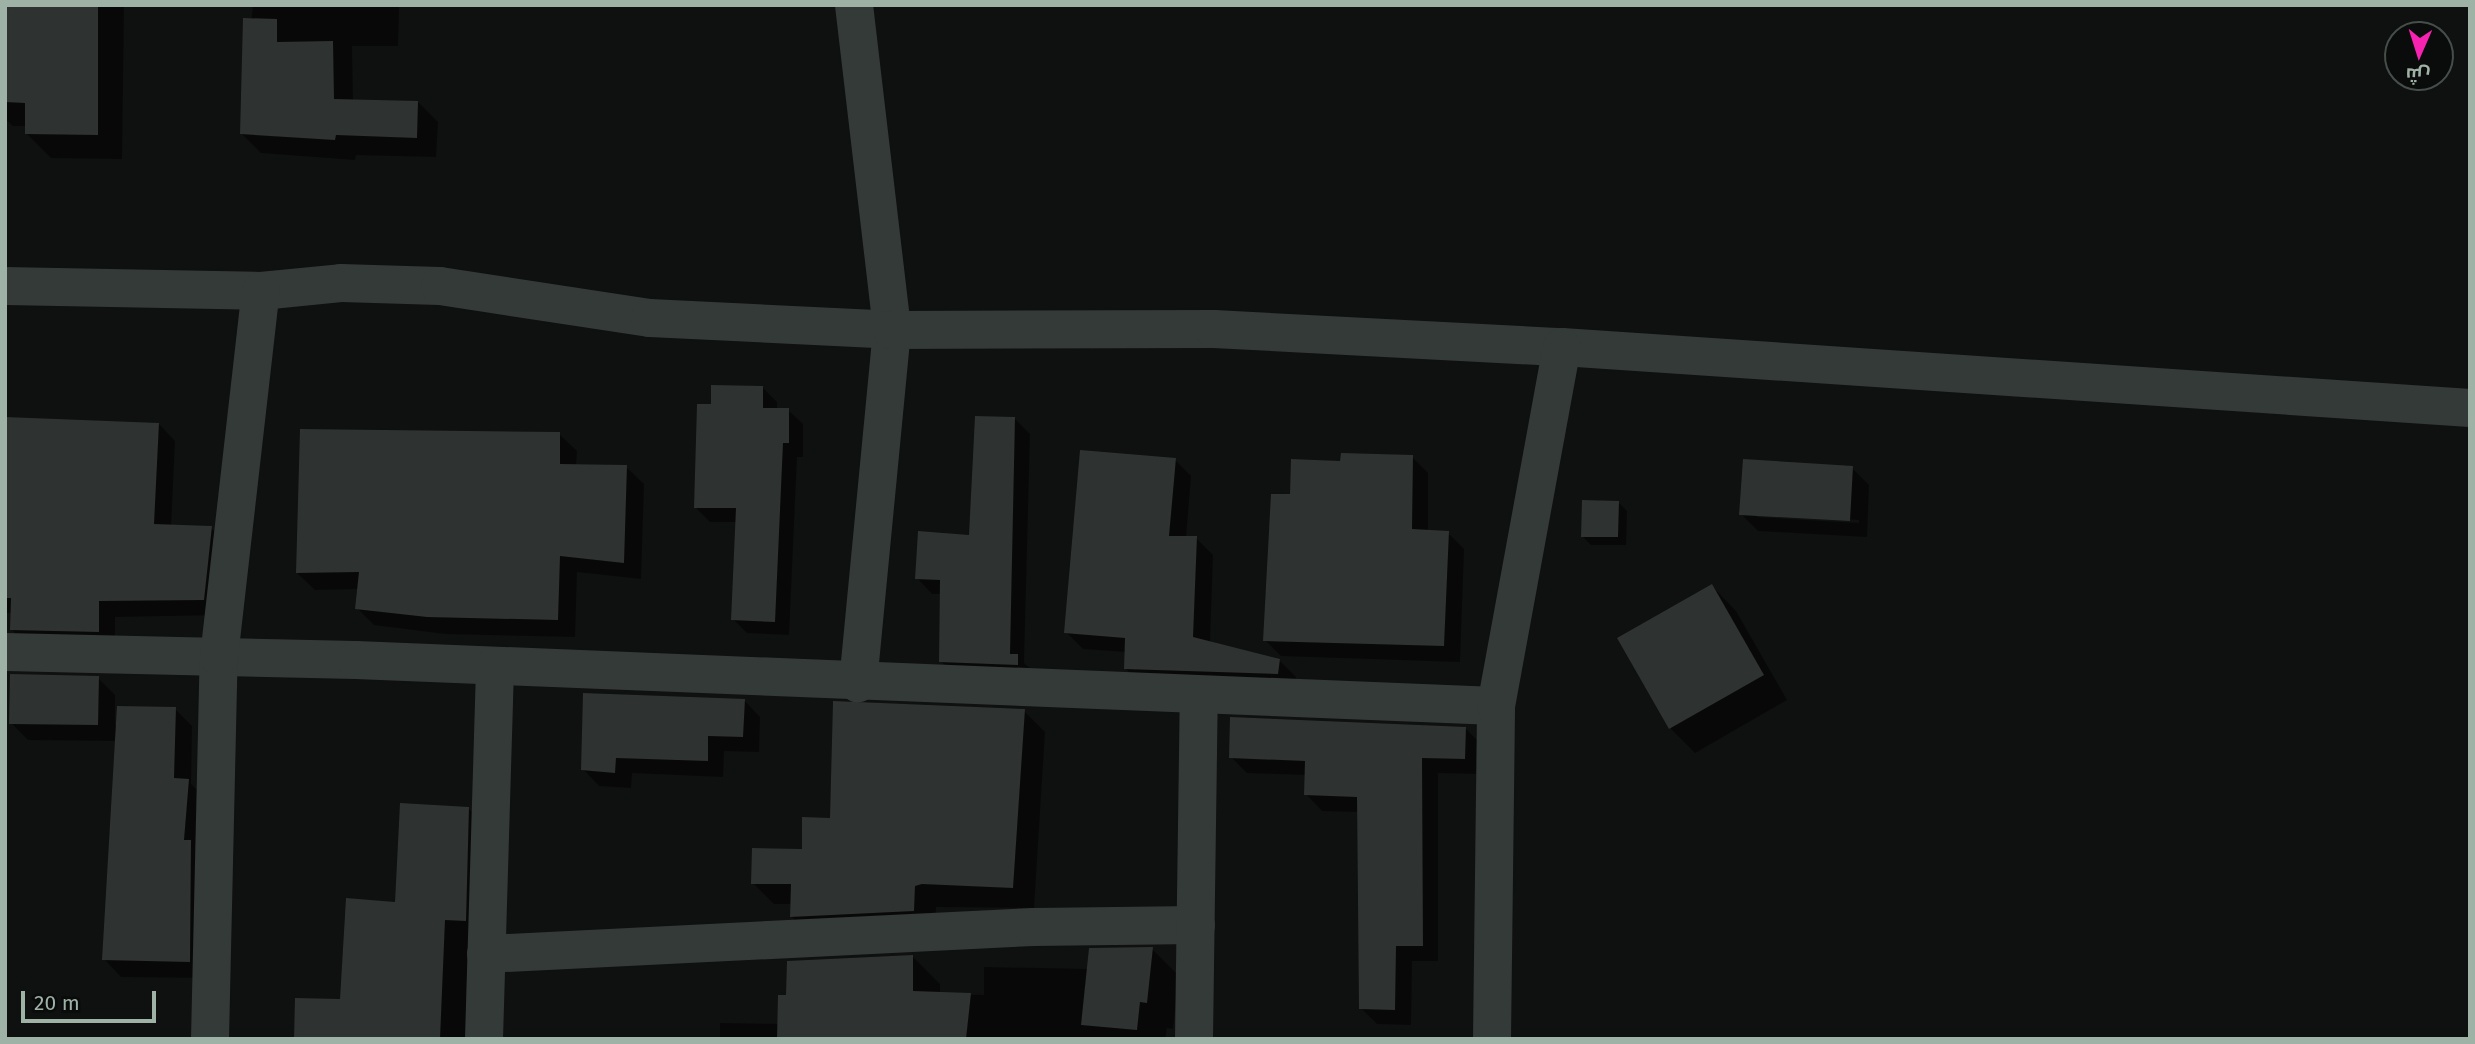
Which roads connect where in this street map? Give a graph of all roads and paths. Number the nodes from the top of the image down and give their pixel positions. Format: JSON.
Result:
{"nodes":[{"id":1,"x":854,"y":5,"type":"edge"},
{"id":2,"x":5,"y":286,"type":"edge"},
{"id":3,"x":261,"y":290,"type":"junction"},
{"id":4,"x":892,"y":330,"type":"junction"},
{"id":5,"x":1562,"y":347,"type":"junction"},
{"id":6,"x":2470,"y":408,"type":"edge"},
{"id":7,"x":5,"y":652,"type":"edge"},
{"id":8,"x":219,"y":657,"type":"junction"},
{"id":9,"x":495,"y":666,"type":"junction"},
{"id":10,"x":858,"y":683,"type":"junction"},
{"id":11,"x":1199,"y":696,"type":"junction"},
{"id":12,"x":1496,"y":706,"type":"junction"},
{"id":13,"x":1196,"y":925,"type":"junction"},
{"id":14,"x":486,"y":954,"type":"junction"},
{"id":15,"x":210,"y":1039,"type":"edge"},
{"id":16,"x":484,"y":1039,"type":"edge"},
{"id":17,"x":1194,"y":1039,"type":"edge"},
{"id":18,"x":1492,"y":1039,"type":"edge"}],
"edges":[{"from":1,"to":4,"type":"street"},
{"from":2,"to":3,"type":"street"},
{"from":3,"to":4,"type":"street"},
{"from":3,"to":8,"type":"street"},
{"from":4,"to":5,"type":"street"},
{"from":4,"to":10,"type":"street"},
{"from":5,"to":6,"type":"street"},
{"from":5,"to":12,"type":"street"},
{"from":7,"to":8,"type":"street"},
{"from":8,"to":9,"type":"street"},
{"from":8,"to":15,"type":"street"},
{"from":9,"to":10,"type":"street"},
{"from":9,"to":14,"type":"street"},
{"from":10,"to":11,"type":"street"},
{"from":11,"to":12,"type":"street"},
{"from":11,"to":13,"type":"street"},
{"from":12,"to":18,"type":"street"},
{"from":13,"to":14,"type":"street"},
{"from":13,"to":17,"type":"street"},
{"from":14,"to":16,"type":"street"}]}
